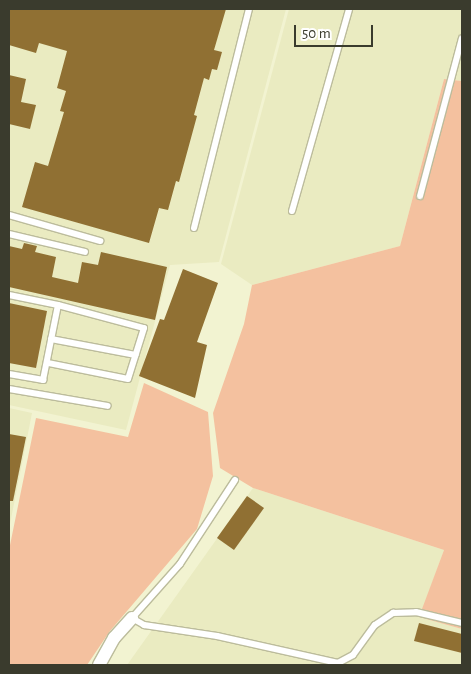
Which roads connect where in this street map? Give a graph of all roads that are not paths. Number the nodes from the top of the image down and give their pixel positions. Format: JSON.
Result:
{"nodes":[{"id":1,"x":248,"y":9,"type":"edge"},
{"id":2,"x":348,"y":9,"type":"edge"},
{"id":3,"x":462,"y":38,"type":"edge"},
{"id":4,"x":420,"y":196,"type":"dead end"},
{"id":5,"x":292,"y":211,"type":"dead end"},
{"id":6,"x":9,"y":215,"type":"edge"},
{"id":7,"x":194,"y":228,"type":"dead end"},
{"id":8,"x":9,"y":234,"type":"edge"},
{"id":9,"x":100,"y":241,"type":"dead end"},
{"id":10,"x":85,"y":252,"type":"dead end"},
{"id":11,"x":9,"y":296,"type":"edge"},
{"id":12,"x":58,"y":305,"type":"junction"},
{"id":13,"x":51,"y":339,"type":"junction"},
{"id":14,"x":136,"y":355,"type":"junction"},
{"id":15,"x":48,"y":364,"type":"dead end"},
{"id":16,"x":9,"y":374,"type":"edge"},
{"id":17,"x":43,"y":380,"type":"junction"},
{"id":18,"x":9,"y":389,"type":"edge"},
{"id":19,"x":41,"y":394,"type":"junction"},
{"id":20,"x":108,"y":406,"type":"dead end"},
{"id":21,"x":235,"y":480,"type":"dead end"},
{"id":22,"x":132,"y":618,"type":"junction"},
{"id":23,"x":462,"y":623,"type":"edge"},
{"id":24,"x":99,"y":665,"type":"edge"}],
"edges":[{"from":1,"to":7,"type":"lane"},
{"from":2,"to":5,"type":"lane"},
{"from":3,"to":4,"type":"lane"},
{"from":6,"to":9,"type":"lane"},
{"from":8,"to":10,"type":"lane"},
{"from":11,"to":12,"type":"lane"},
{"from":12,"to":13,"type":"lane"},
{"from":12,"to":14,"type":"lane"},
{"from":13,"to":14,"type":"lane"},
{"from":13,"to":17,"type":"lane"},
{"from":14,"to":15,"type":"lane"},
{"from":16,"to":17,"type":"lane"},
{"from":17,"to":19,"type":"lane"},
{"from":18,"to":19,"type":"lane"},
{"from":19,"to":20,"type":"lane"},
{"from":21,"to":22,"type":"lane"},
{"from":22,"to":23,"type":"lane"},
{"from":22,"to":24,"type":"street"}]}
